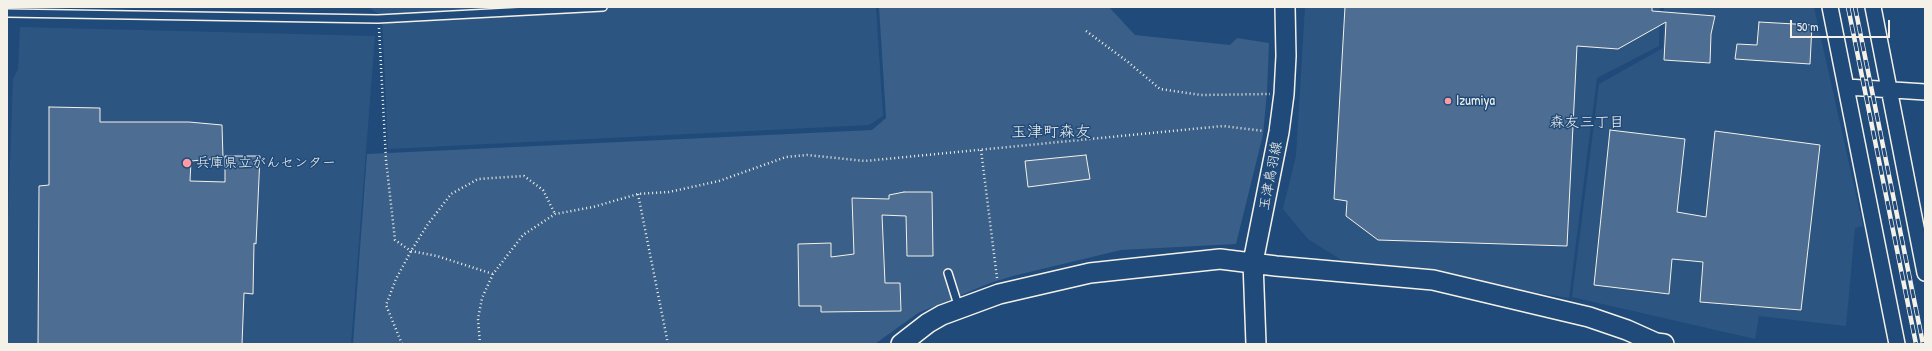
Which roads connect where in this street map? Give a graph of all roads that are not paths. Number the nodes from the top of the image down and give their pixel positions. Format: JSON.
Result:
{"nodes":[{"id":1,"x":603,"y":7,"type":"edge"},
{"id":2,"x":1285,"y":7,"type":"edge"},
{"id":3,"x":1830,"y":7,"type":"edge"},
{"id":4,"x":1872,"y":7,"type":"edge"},
{"id":5,"x":7,"y":13,"type":"edge"},
{"id":6,"x":1847,"y":87,"type":"junction"},
{"id":7,"x":1889,"y":88,"type":"junction"},
{"id":8,"x":1925,"y":92,"type":"edge"},
{"id":9,"x":1922,"y":242,"type":"edge"},
{"id":10,"x":1253,"y":262,"type":"junction"},
{"id":11,"x":948,"y":273,"type":"dead end"},
{"id":12,"x":1925,"y":273,"type":"edge"},
{"id":13,"x":960,"y":308,"type":"junction"},
{"id":14,"x":902,"y":344,"type":"edge"},
{"id":15,"x":1256,"y":344,"type":"edge"},
{"id":16,"x":1664,"y":344,"type":"edge"},
{"id":17,"x":1897,"y":344,"type":"edge"}],
"edges":[{"from":1,"to":5,"type":"lane"},
{"from":2,"to":10,"type":"street","name":"玉津鳥羽線"},
{"from":3,"to":6,"type":"street"},
{"from":4,"to":7,"type":"street"},
{"from":6,"to":7,"type":"street"},
{"from":6,"to":17,"type":"street"},
{"from":7,"to":8,"type":"street"},
{"from":7,"to":9,"type":"street"},
{"from":9,"to":12,"type":"street"},
{"from":10,"to":13,"type":"street"},
{"from":10,"to":15,"type":"street","name":"玉津鳥羽線"},
{"from":10,"to":16,"type":"street"},
{"from":11,"to":13,"type":"lane"},
{"from":13,"to":14,"type":"street"}]}
